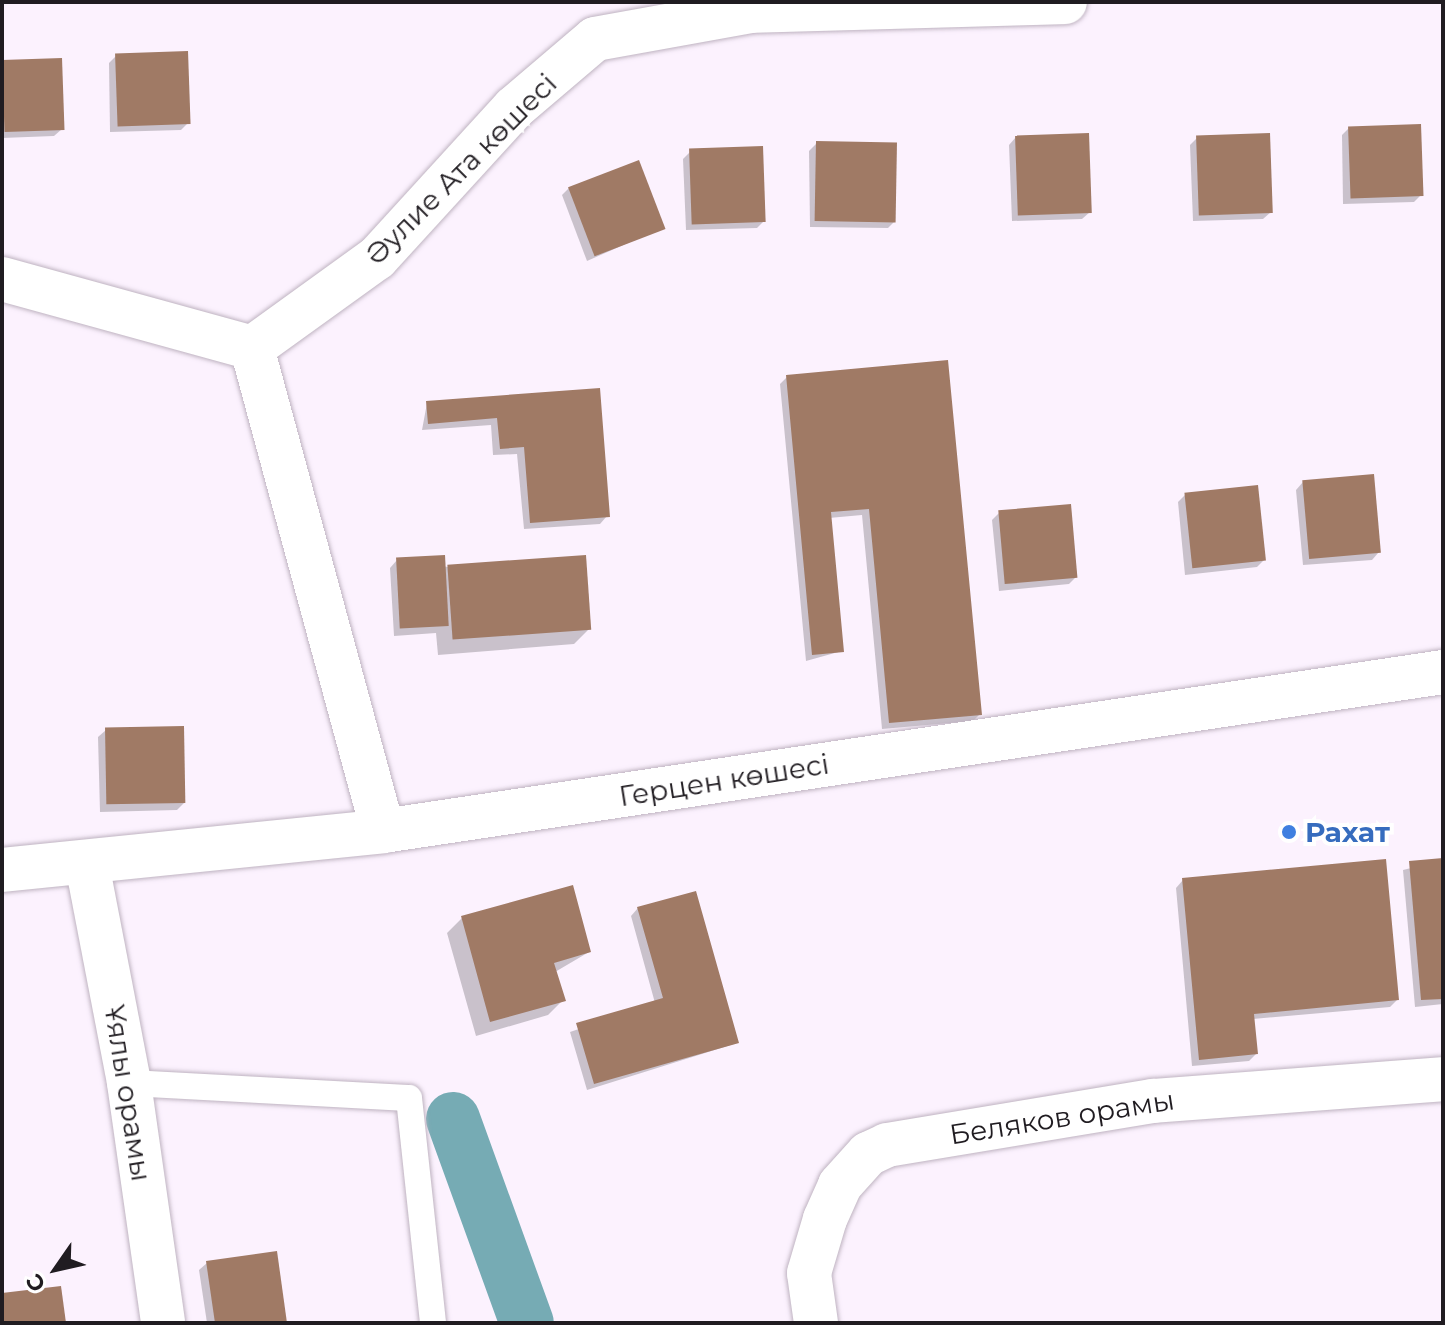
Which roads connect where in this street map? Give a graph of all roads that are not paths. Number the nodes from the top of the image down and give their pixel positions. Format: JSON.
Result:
{"nodes":[{"id":1,"x":1065,"y":2,"type":"edge"},
{"id":2,"x":2,"y":279,"type":"edge"},
{"id":3,"x":252,"y":348,"type":"junction"},
{"id":4,"x":1443,"y":672,"type":"edge"},
{"id":5,"x":383,"y":831,"type":"junction"},
{"id":6,"x":87,"y":864,"type":"junction"},
{"id":7,"x":2,"y":870,"type":"edge"},
{"id":8,"x":1443,"y":1079,"type":"edge"},
{"id":9,"x":129,"y":1083,"type":"junction"},
{"id":10,"x":163,"y":1323,"type":"edge"},
{"id":11,"x":433,"y":1323,"type":"edge"},
{"id":12,"x":816,"y":1323,"type":"edge"}],
"edges":[{"from":1,"to":3,"type":"street","name":"Әулие Ата көшесі"},
{"from":2,"to":3,"type":"street"},
{"from":3,"to":5,"type":"street"},
{"from":4,"to":5,"type":"street","name":"Герцен көшесі"},
{"from":5,"to":6,"type":"street","name":"Герцен көшесі"},
{"from":6,"to":7,"type":"street","name":"Герцен көшесі"},
{"from":6,"to":9,"type":"street","name":"Ұялы орамы"},
{"from":8,"to":12,"type":"street","name":"Беляков орамы"},
{"from":9,"to":10,"type":"street","name":"Ұялы орамы"},
{"from":9,"to":11,"type":"lane"}]}
